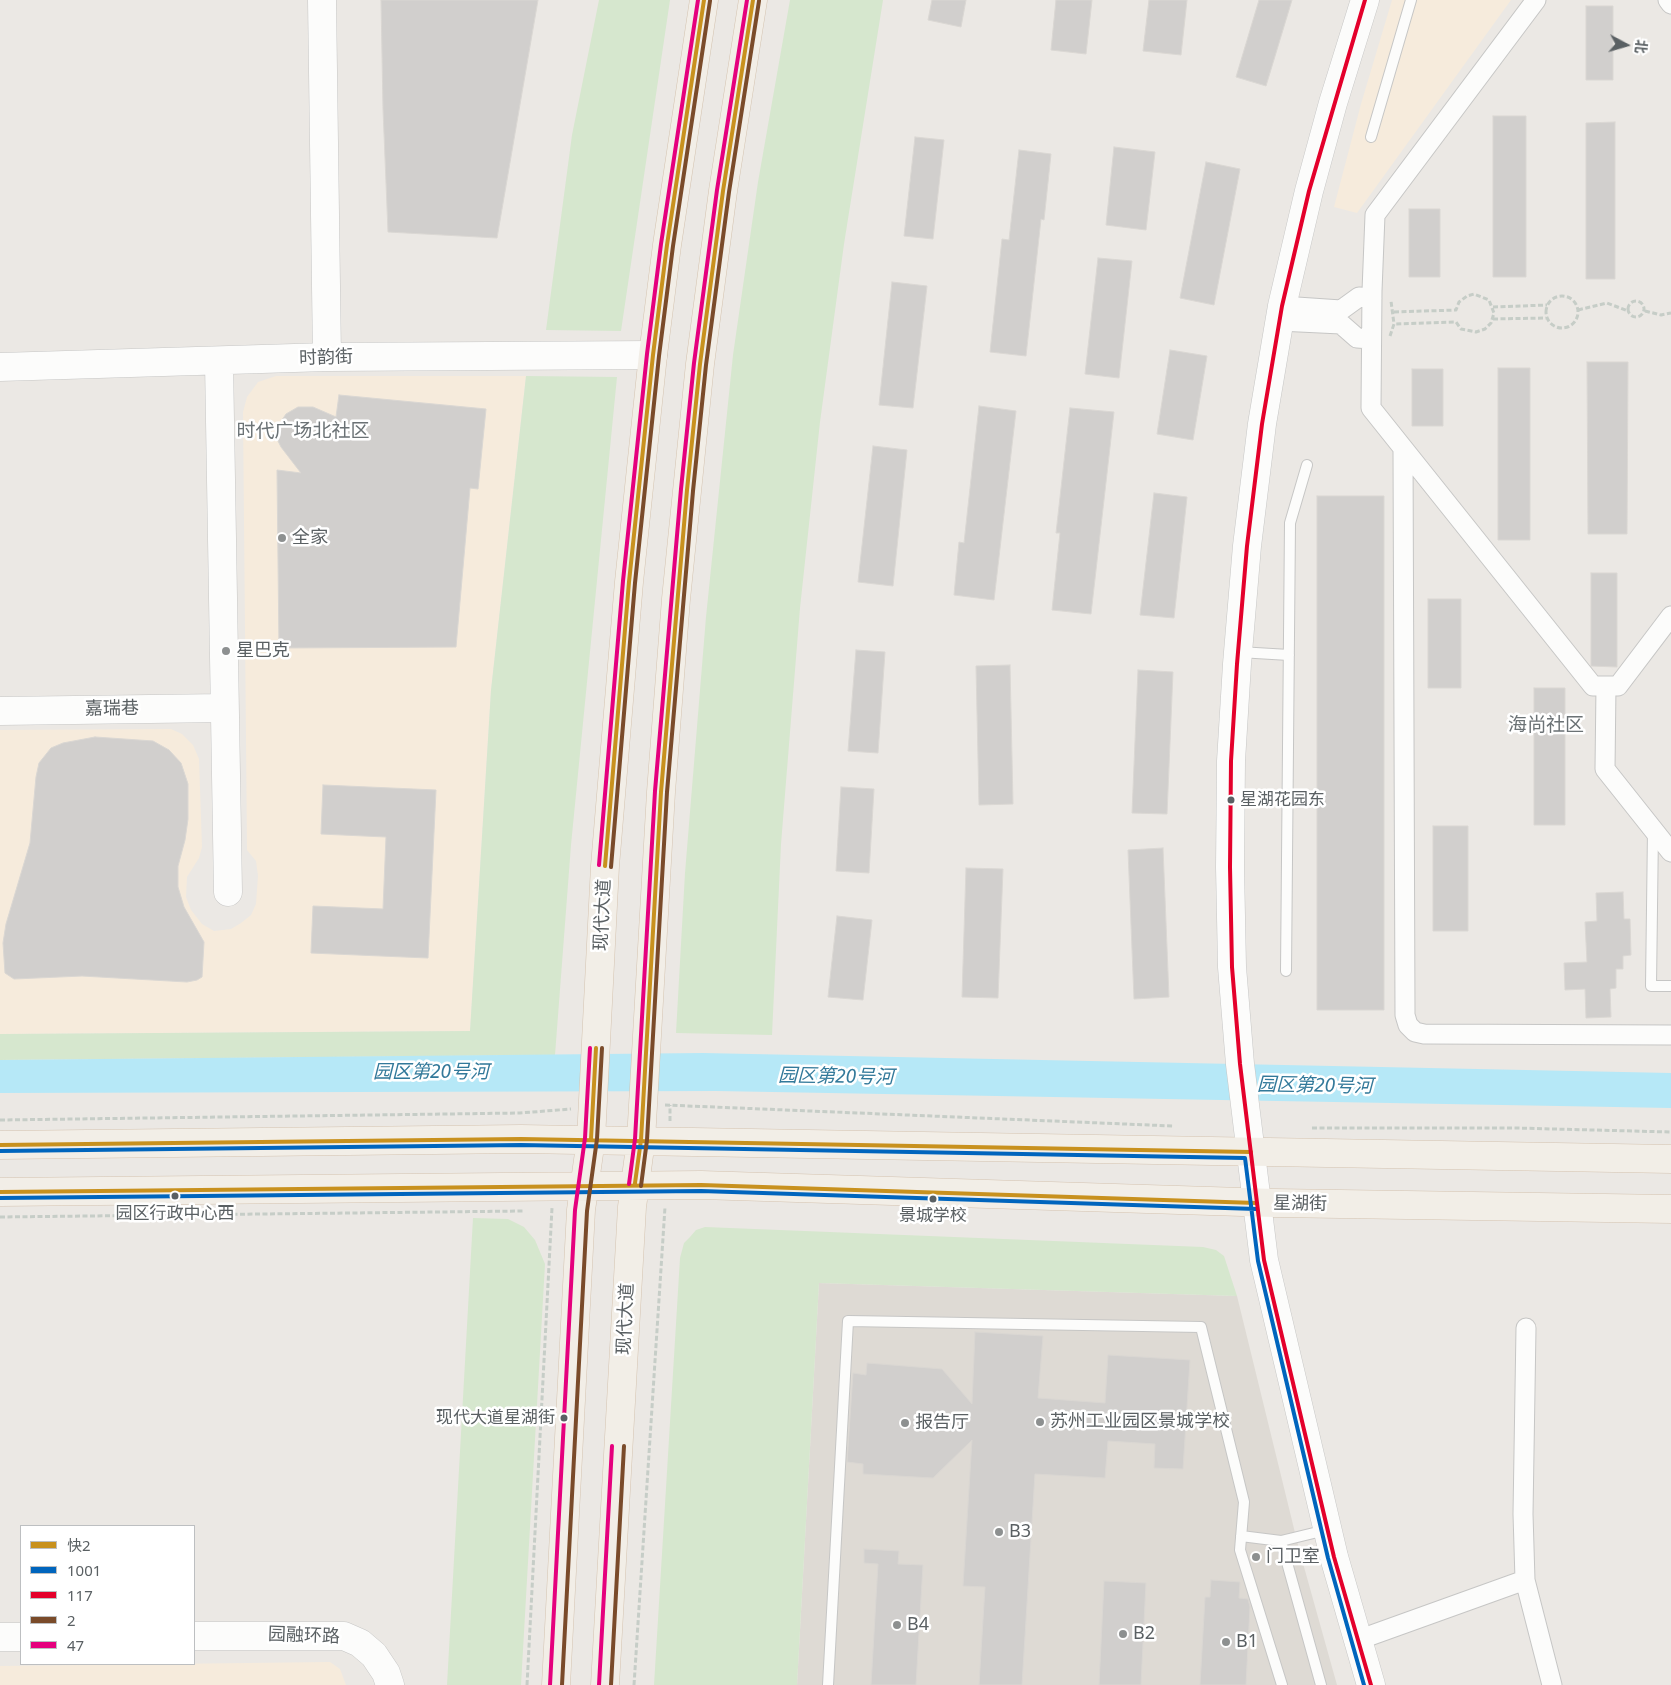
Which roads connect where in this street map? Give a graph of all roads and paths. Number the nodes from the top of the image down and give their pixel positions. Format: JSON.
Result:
{"nodes":[{"id":1,"x":322,"y":0,"type":"edge"},
{"id":2,"x":704,"y":0,"type":"edge"},
{"id":3,"x":753,"y":0,"type":"edge"},
{"id":4,"x":1365,"y":0,"type":"edge"},
{"id":5,"x":1411,"y":0,"type":"edge"},
{"id":6,"x":1536,"y":0,"type":"edge"},
{"id":7,"x":1668,"y":0,"type":"edge"},
{"id":8,"x":1671,"y":4,"type":"edge"},
{"id":9,"x":1371,"y":137,"type":"dead end"},
{"id":10,"x":1372,"y":298,"type":"junction"},
{"id":11,"x":1546,"y":305,"type":"junction"},
{"id":12,"x":1493,"y":306,"type":"junction"},
{"id":13,"x":1578,"y":310,"type":"junction"},
{"id":14,"x":1628,"y":311,"type":"junction"},
{"id":15,"x":1645,"y":311,"type":"junction"},
{"id":16,"x":1394,"y":312,"type":"dead end"},
{"id":17,"x":1281,"y":313,"type":"junction"},
{"id":18,"x":1671,"y":313,"type":"edge"},
{"id":19,"x":1546,"y":318,"type":"junction"},
{"id":20,"x":1493,"y":319,"type":"junction"},
{"id":21,"x":1394,"y":324,"type":"dead end"},
{"id":22,"x":1371,"y":339,"type":"junction"},
{"id":23,"x":653,"y":355,"type":"junction"},
{"id":24,"x":327,"y":357,"type":"junction"},
{"id":25,"x":219,"y":362,"type":"junction"},
{"id":26,"x":0,"y":367,"type":"edge"},
{"id":27,"x":1403,"y":449,"type":"junction"},
{"id":28,"x":1307,"y":465,"type":"dead end"},
{"id":29,"x":1671,"y":616,"type":"edge"},
{"id":30,"x":1238,"y":652,"type":"junction"},
{"id":31,"x":1289,"y":655,"type":"junction"},
{"id":32,"x":1606,"y":686,"type":"junction"},
{"id":33,"x":224,"y":708,"type":"junction"},
{"id":34,"x":0,"y":711,"type":"edge"},
{"id":35,"x":1653,"y":829,"type":"junction"},
{"id":36,"x":1671,"y":852,"type":"edge"},
{"id":37,"x":228,"y":892,"type":"dead end"},
{"id":38,"x":1286,"y":971,"type":"dead end"},
{"id":39,"x":1671,"y":986,"type":"edge"},
{"id":40,"x":1671,"y":1035,"type":"edge"},
{"id":41,"x":643,"y":1101,"type":"junction"},
{"id":42,"x":593,"y":1103,"type":"junction"},
{"id":43,"x":670,"y":1105,"type":"junction"},
{"id":44,"x":559,"y":1110,"type":"junction"},
{"id":45,"x":0,"y":1120,"type":"edge"},
{"id":46,"x":1175,"y":1126,"type":"dead end"},
{"id":47,"x":1310,"y":1128,"type":"dead end"},
{"id":48,"x":1671,"y":1132,"type":"edge"},
{"id":49,"x":557,"y":1139,"type":"junction"},
{"id":50,"x":592,"y":1139,"type":"junction"},
{"id":51,"x":640,"y":1140,"type":"junction"},
{"id":52,"x":669,"y":1140,"type":"junction"},
{"id":53,"x":0,"y":1145,"type":"edge"},
{"id":54,"x":1251,"y":1152,"type":"junction"},
{"id":55,"x":1671,"y":1159,"type":"edge"},
{"id":56,"x":0,"y":1192,"type":"edge"},
{"id":57,"x":633,"y":1196,"type":"junction"},
{"id":58,"x":553,"y":1198,"type":"junction"},
{"id":59,"x":583,"y":1198,"type":"junction"},
{"id":60,"x":668,"y":1200,"type":"junction"},
{"id":61,"x":1256,"y":1203,"type":"junction"},
{"id":62,"x":1671,"y":1209,"type":"edge"},
{"id":63,"x":532,"y":1211,"type":"dead end"},
{"id":64,"x":542,"y":1211,"type":"dead end"},
{"id":65,"x":0,"y":1217,"type":"edge"},
{"id":66,"x":1526,"y":1328,"type":"dead end"},
{"id":67,"x":1327,"y":1529,"type":"junction"},
{"id":68,"x":1241,"y":1536,"type":"junction"},
{"id":69,"x":1281,"y":1541,"type":"junction"},
{"id":70,"x":1526,"y":1580,"type":"junction"},
{"id":71,"x":195,"y":1636,"type":"edge"},
{"id":72,"x":0,"y":1637,"type":"edge"},
{"id":73,"x":20,"y":1637,"type":"edge"},
{"id":74,"x":1358,"y":1640,"type":"junction"},
{"id":75,"x":390,"y":1685,"type":"edge"},
{"id":76,"x":527,"y":1685,"type":"edge"},
{"id":77,"x":556,"y":1685,"type":"edge"},
{"id":78,"x":605,"y":1685,"type":"edge"},
{"id":79,"x":634,"y":1685,"type":"edge"},
{"id":80,"x":828,"y":1685,"type":"edge"},
{"id":81,"x":1282,"y":1685,"type":"edge"},
{"id":82,"x":1321,"y":1685,"type":"edge"},
{"id":83,"x":1372,"y":1685,"type":"edge"},
{"id":84,"x":1552,"y":1685,"type":"edge"}],
"edges":[{"from":1,"to":24,"type":"street"},
{"from":2,"to":23,"type":"main road","name":"现代大道"},
{"from":3,"to":41,"type":"main road","name":"现代大道"},
{"from":4,"to":17,"type":"street"},
{"from":5,"to":9,"type":"lane"},
{"from":6,"to":10,"type":"street"},
{"from":7,"to":8,"type":"street"},
{"from":10,"to":17,"type":"street"},
{"from":10,"to":22,"type":"street"},
{"from":11,"to":12,"type":"path"},
{"from":11,"to":13,"type":"path"},
{"from":11,"to":19,"type":"path"},
{"from":12,"to":16,"type":"path"},
{"from":12,"to":20,"type":"path"},
{"from":13,"to":14,"type":"path"},
{"from":13,"to":19,"type":"path"},
{"from":14,"to":15,"type":"path"},
{"from":14,"to":15,"type":"path"},
{"from":15,"to":18,"type":"path"},
{"from":17,"to":22,"type":"street"},
{"from":17,"to":30,"type":"street"},
{"from":19,"to":20,"type":"path"},
{"from":20,"to":21,"type":"path"},
{"from":22,"to":27,"type":"street"},
{"from":23,"to":24,"type":"street","name":"时韵街"},
{"from":23,"to":42,"type":"main road","name":"现代大道"},
{"from":24,"to":25,"type":"street","name":"时韵街"},
{"from":25,"to":26,"type":"street","name":"时韵街"},
{"from":25,"to":33,"type":"street"},
{"from":27,"to":32,"type":"street"},
{"from":27,"to":40,"type":"street"},
{"from":28,"to":31,"type":"lane"},
{"from":29,"to":32,"type":"street"},
{"from":30,"to":31,"type":"lane"},
{"from":30,"to":54,"type":"street"},
{"from":31,"to":38,"type":"lane"},
{"from":32,"to":35,"type":"street"},
{"from":33,"to":34,"type":"street","name":"嘉瑞巷"},
{"from":33,"to":37,"type":"street"},
{"from":35,"to":36,"type":"street"},
{"from":35,"to":39,"type":"lane"},
{"from":41,"to":43,"type":"path"},
{"from":41,"to":51,"type":"main road","name":"现代大道"},
{"from":42,"to":44,"type":"path"},
{"from":42,"to":50,"type":"main road","name":"现代大道"},
{"from":43,"to":46,"type":"path"},
{"from":43,"to":52,"type":"path"},
{"from":44,"to":45,"type":"path"},
{"from":44,"to":49,"type":"path"},
{"from":47,"to":48,"type":"path"},
{"from":49,"to":50,"type":"main road"},
{"from":49,"to":53,"type":"main road"},
{"from":50,"to":51,"type":"main road"},
{"from":50,"to":59,"type":"main road","name":"现代大道"},
{"from":51,"to":52,"type":"main road"},
{"from":51,"to":57,"type":"main road","name":"现代大道"},
{"from":52,"to":54,"type":"main road"},
{"from":54,"to":55,"type":"main road"},
{"from":54,"to":61,"type":"street"},
{"from":56,"to":58,"type":"main road","name":"星湖街"},
{"from":57,"to":59,"type":"main road","name":"星湖街"},
{"from":57,"to":60,"type":"main road","name":"星湖街"},
{"from":57,"to":60,"type":"path"},
{"from":57,"to":78,"type":"main road","name":"现代大道"},
{"from":58,"to":59,"type":"main road","name":"星湖街"},
{"from":58,"to":59,"type":"path"},
{"from":58,"to":64,"type":"path"},
{"from":58,"to":76,"type":"path"},
{"from":59,"to":77,"type":"main road","name":"现代大道"},
{"from":60,"to":61,"type":"main road","name":"星湖街"},
{"from":60,"to":79,"type":"path"},
{"from":61,"to":62,"type":"main road","name":"星湖街"},
{"from":61,"to":67,"type":"street"},
{"from":63,"to":65,"type":"path"},
{"from":66,"to":70,"type":"street"},
{"from":67,"to":69,"type":"lane"},
{"from":67,"to":74,"type":"street"},
{"from":68,"to":69,"type":"lane"},
{"from":68,"to":80,"type":"lane"},
{"from":68,"to":81,"type":"lane"},
{"from":69,"to":82,"type":"lane"},
{"from":70,"to":74,"type":"street"},
{"from":70,"to":84,"type":"street"},
{"from":71,"to":75,"type":"street","name":"园融环路"},
{"from":72,"to":73,"type":"street"},
{"from":74,"to":83,"type":"street"}]}
